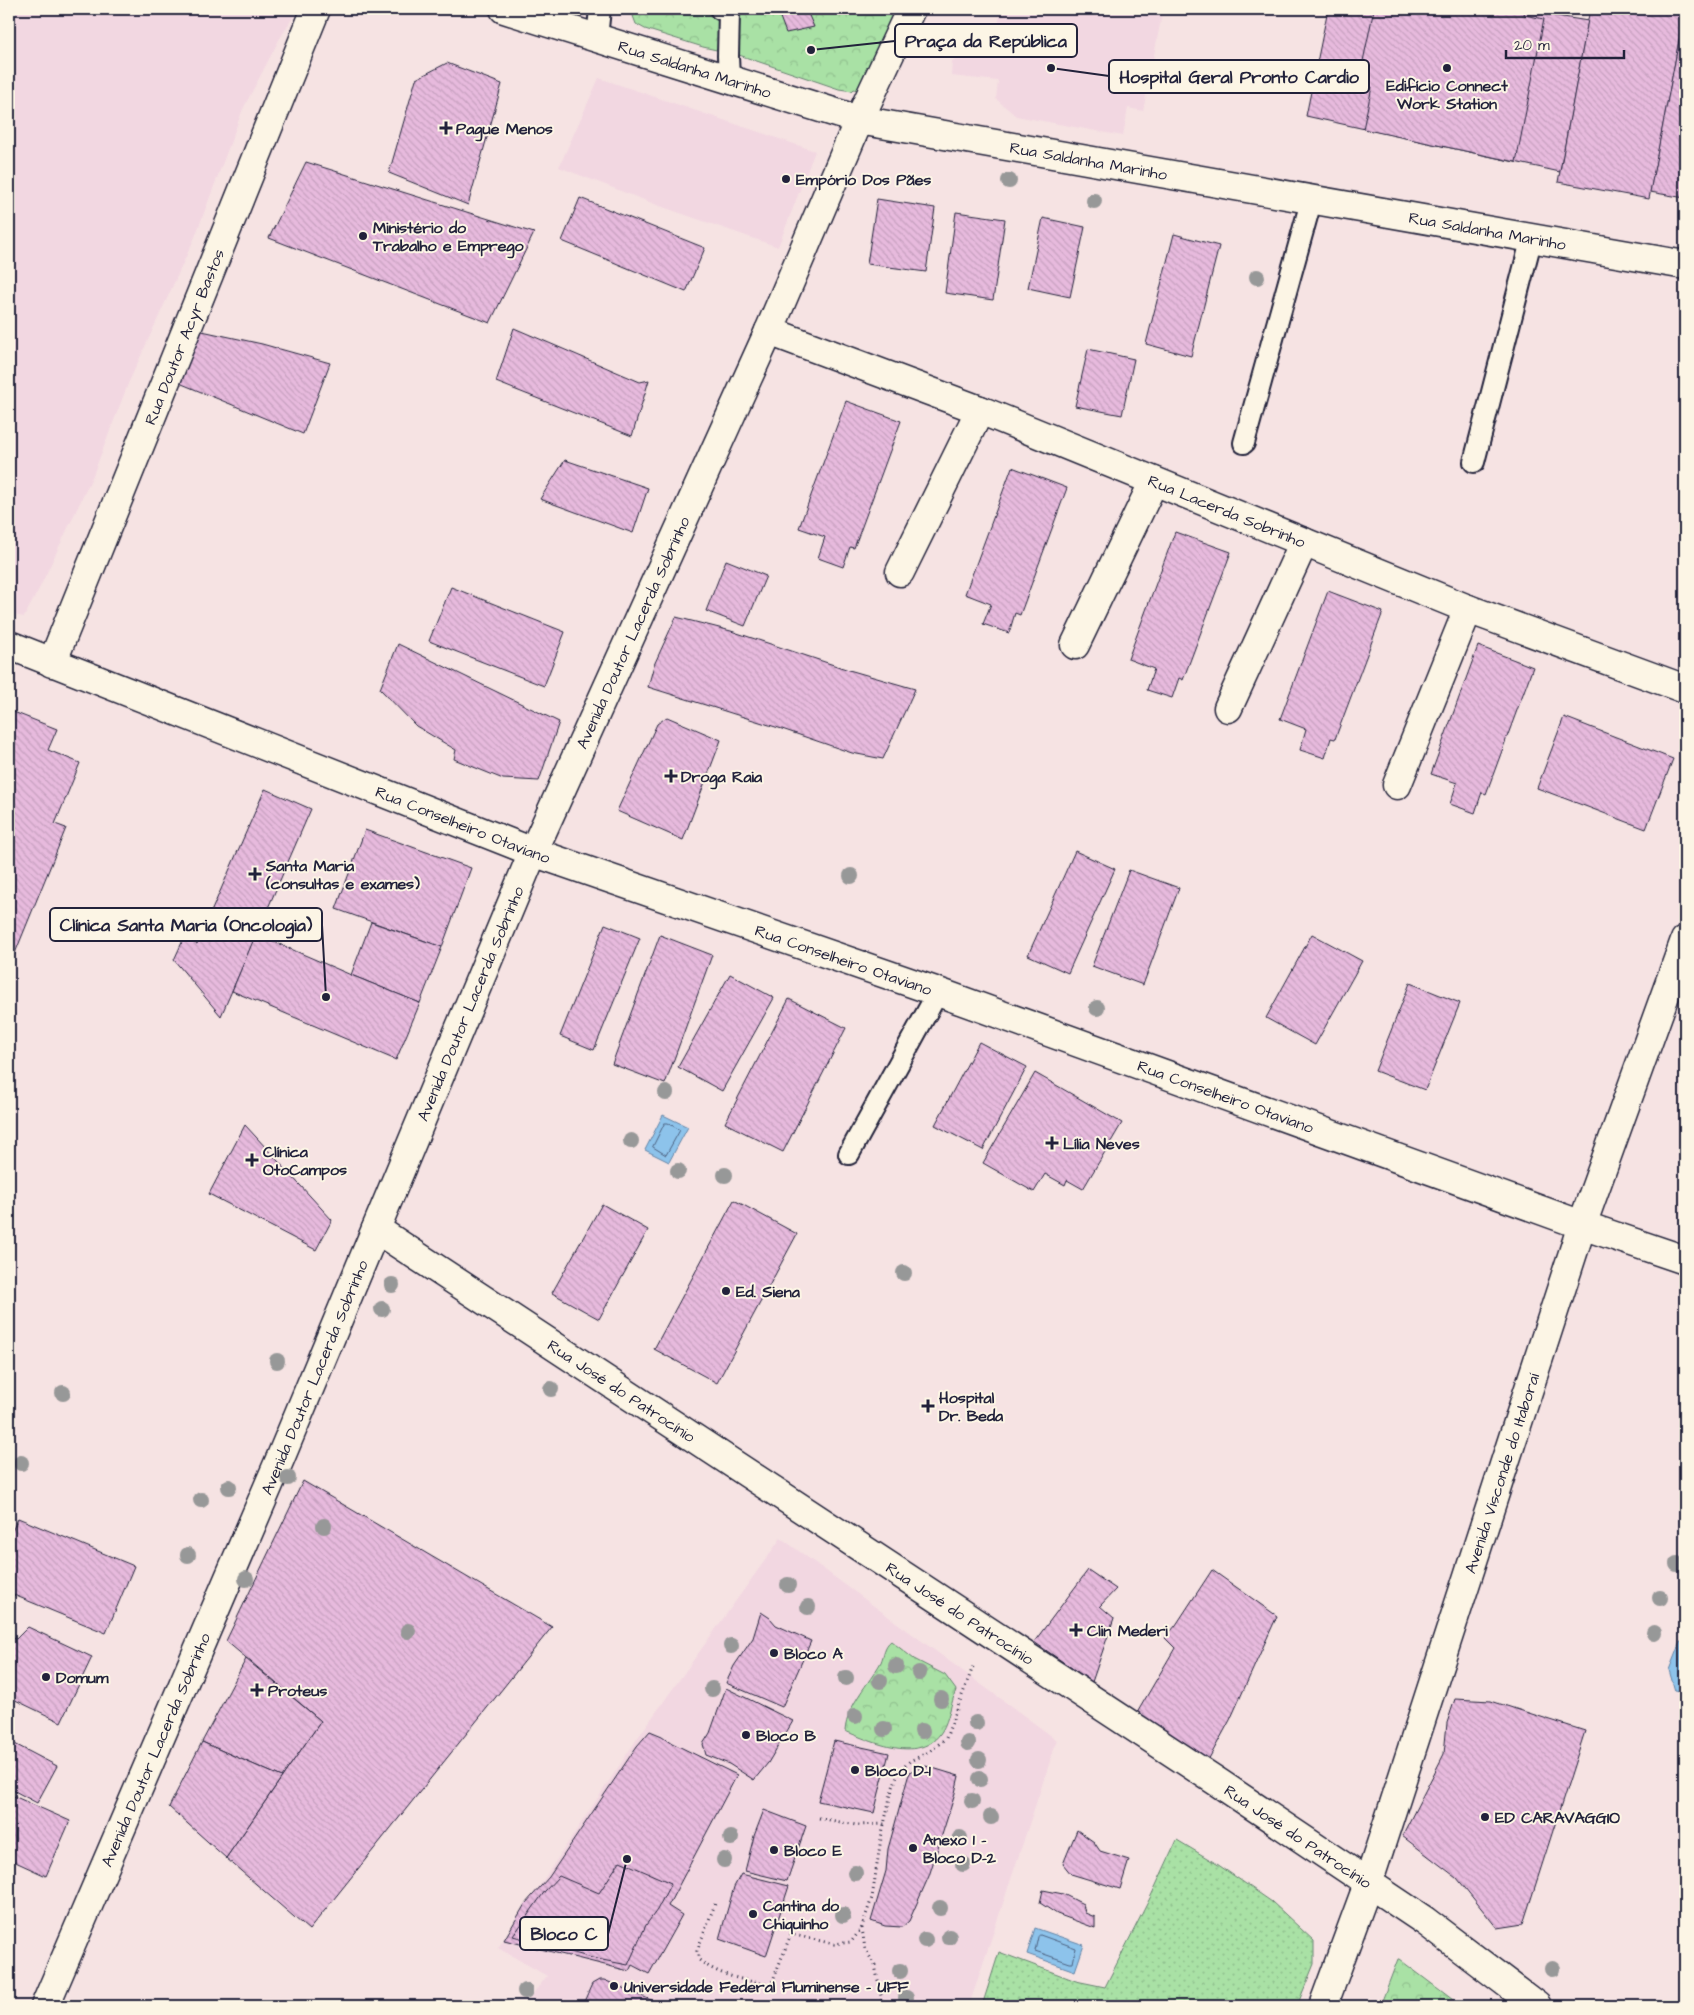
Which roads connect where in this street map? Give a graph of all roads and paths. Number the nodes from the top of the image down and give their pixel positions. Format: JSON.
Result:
{"nodes":[{"id":1,"x":316,"y":9,"type":"edge"},
{"id":2,"x":504,"y":9,"type":"edge"},
{"id":3,"x":600,"y":9,"type":"edge"},
{"id":4,"x":720,"y":9,"type":"edge"},
{"id":5,"x":911,"y":9,"type":"edge"},
{"id":6,"x":597,"y":38,"type":"junction"},
{"id":7,"x":729,"y":79,"type":"junction"},
{"id":8,"x":859,"y":120,"type":"junction"},
{"id":9,"x":1312,"y":198,"type":"junction"},
{"id":10,"x":1532,"y":237,"type":"junction"},
{"id":11,"x":1685,"y":265,"type":"edge"},
{"id":12,"x":770,"y":331,"type":"junction"},
{"id":13,"x":980,"y":410,"type":"junction"},
{"id":14,"x":1244,"y":443,"type":"dead end"},
{"id":15,"x":1474,"y":462,"type":"dead end"},
{"id":16,"x":1154,"y":481,"type":"junction"},
{"id":17,"x":1304,"y":542,"type":"junction"},
{"id":18,"x":900,"y":572,"type":"dead end"},
{"id":19,"x":1468,"y":610,"type":"junction"},
{"id":20,"x":9,"y":645,"type":"edge"},
{"id":21,"x":1076,"y":645,"type":"dead end"},
{"id":22,"x":52,"y":663,"type":"junction"},
{"id":23,"x":1685,"y":689,"type":"edge"},
{"id":24,"x":1228,"y":708,"type":"dead end"},
{"id":25,"x":1397,"y":785,"type":"dead end"},
{"id":26,"x":533,"y":852,"type":"junction"},
{"id":27,"x":1685,"y":940,"type":"edge"},
{"id":28,"x":938,"y":992,"type":"junction"},
{"id":29,"x":849,"y":1154,"type":"dead end"},
{"id":30,"x":1582,"y":1225,"type":"junction"},
{"id":31,"x":376,"y":1229,"type":"junction"},
{"id":32,"x":1685,"y":1260,"type":"edge"},
{"id":33,"x":987,"y":1631,"type":"junction"},
{"id":34,"x":818,"y":1818,"type":"dead end"},
{"id":35,"x":885,"y":1823,"type":"junction"},
{"id":36,"x":1368,"y":1884,"type":"junction"},
{"id":37,"x":715,"y":1904,"type":"dead end"},
{"id":38,"x":862,"y":1926,"type":"junction"},
{"id":39,"x":45,"y":2006,"type":"edge"},
{"id":40,"x":883,"y":2006,"type":"edge"},
{"id":41,"x":1323,"y":2006,"type":"edge"},
{"id":42,"x":1537,"y":2006,"type":"edge"}],
"edges":[{"from":1,"to":22,"type":"street","name":"Rua Doutor Acyr Bastos"},
{"from":2,"to":6,"type":"street","name":"Rua Saldanha Marinho"},
{"from":3,"to":6,"type":"lane"},
{"from":4,"to":7,"type":"lane"},
{"from":5,"to":8,"type":"street","name":"Avenida Doutor Lacerda Sobrinho"},
{"from":6,"to":7,"type":"street","name":"Rua Saldanha Marinho"},
{"from":7,"to":8,"type":"street","name":"Rua Saldanha Marinho"},
{"from":8,"to":9,"type":"street","name":"Rua Saldanha Marinho"},
{"from":8,"to":12,"type":"street","name":"Avenida Doutor Lacerda Sobrinho"},
{"from":9,"to":10,"type":"street","name":"Rua Saldanha Marinho"},
{"from":9,"to":14,"type":"lane"},
{"from":10,"to":11,"type":"street","name":"Rua Saldanha Marinho"},
{"from":10,"to":15,"type":"lane"},
{"from":12,"to":13,"type":"street","name":"Rua Lacerda Sobrinho"},
{"from":12,"to":26,"type":"street","name":"Avenida Doutor Lacerda Sobrinho"},
{"from":13,"to":16,"type":"street","name":"Rua Lacerda Sobrinho"},
{"from":13,"to":18,"type":"street"},
{"from":16,"to":17,"type":"street","name":"Rua Lacerda Sobrinho"},
{"from":16,"to":21,"type":"street"},
{"from":17,"to":19,"type":"street","name":"Rua Lacerda Sobrinho"},
{"from":17,"to":24,"type":"street"},
{"from":19,"to":23,"type":"street","name":"Rua Lacerda Sobrinho"},
{"from":19,"to":25,"type":"street"},
{"from":20,"to":22,"type":"street","name":"Rua Conselheiro Otaviano"},
{"from":22,"to":26,"type":"street","name":"Rua Conselheiro Otaviano"},
{"from":26,"to":28,"type":"street","name":"Rua Conselheiro Otaviano"},
{"from":26,"to":31,"type":"street","name":"Avenida Doutor Lacerda Sobrinho"},
{"from":27,"to":30,"type":"street","name":"Avenida Visconde do Itaboraí"},
{"from":28,"to":29,"type":"lane"},
{"from":28,"to":30,"type":"street","name":"Rua Conselheiro Otaviano"},
{"from":30,"to":32,"type":"street","name":"Rua Conselheiro Otaviano"},
{"from":30,"to":36,"type":"street","name":"Avenida Visconde do Itaboraí"},
{"from":31,"to":33,"type":"street","name":"Rua José do Patrocínio"},
{"from":31,"to":39,"type":"street","name":"Avenida Doutor Lacerda Sobrinho"},
{"from":33,"to":35,"type":"path"},
{"from":33,"to":36,"type":"street","name":"Rua José do Patrocínio"},
{"from":34,"to":35,"type":"path"},
{"from":35,"to":38,"type":"path"},
{"from":36,"to":41,"type":"street","name":"Avenida Visconde do Itaboraí"},
{"from":36,"to":42,"type":"street","name":"Rua José do Patrocínio"},
{"from":37,"to":38,"type":"path"},
{"from":38,"to":40,"type":"path"}]}
